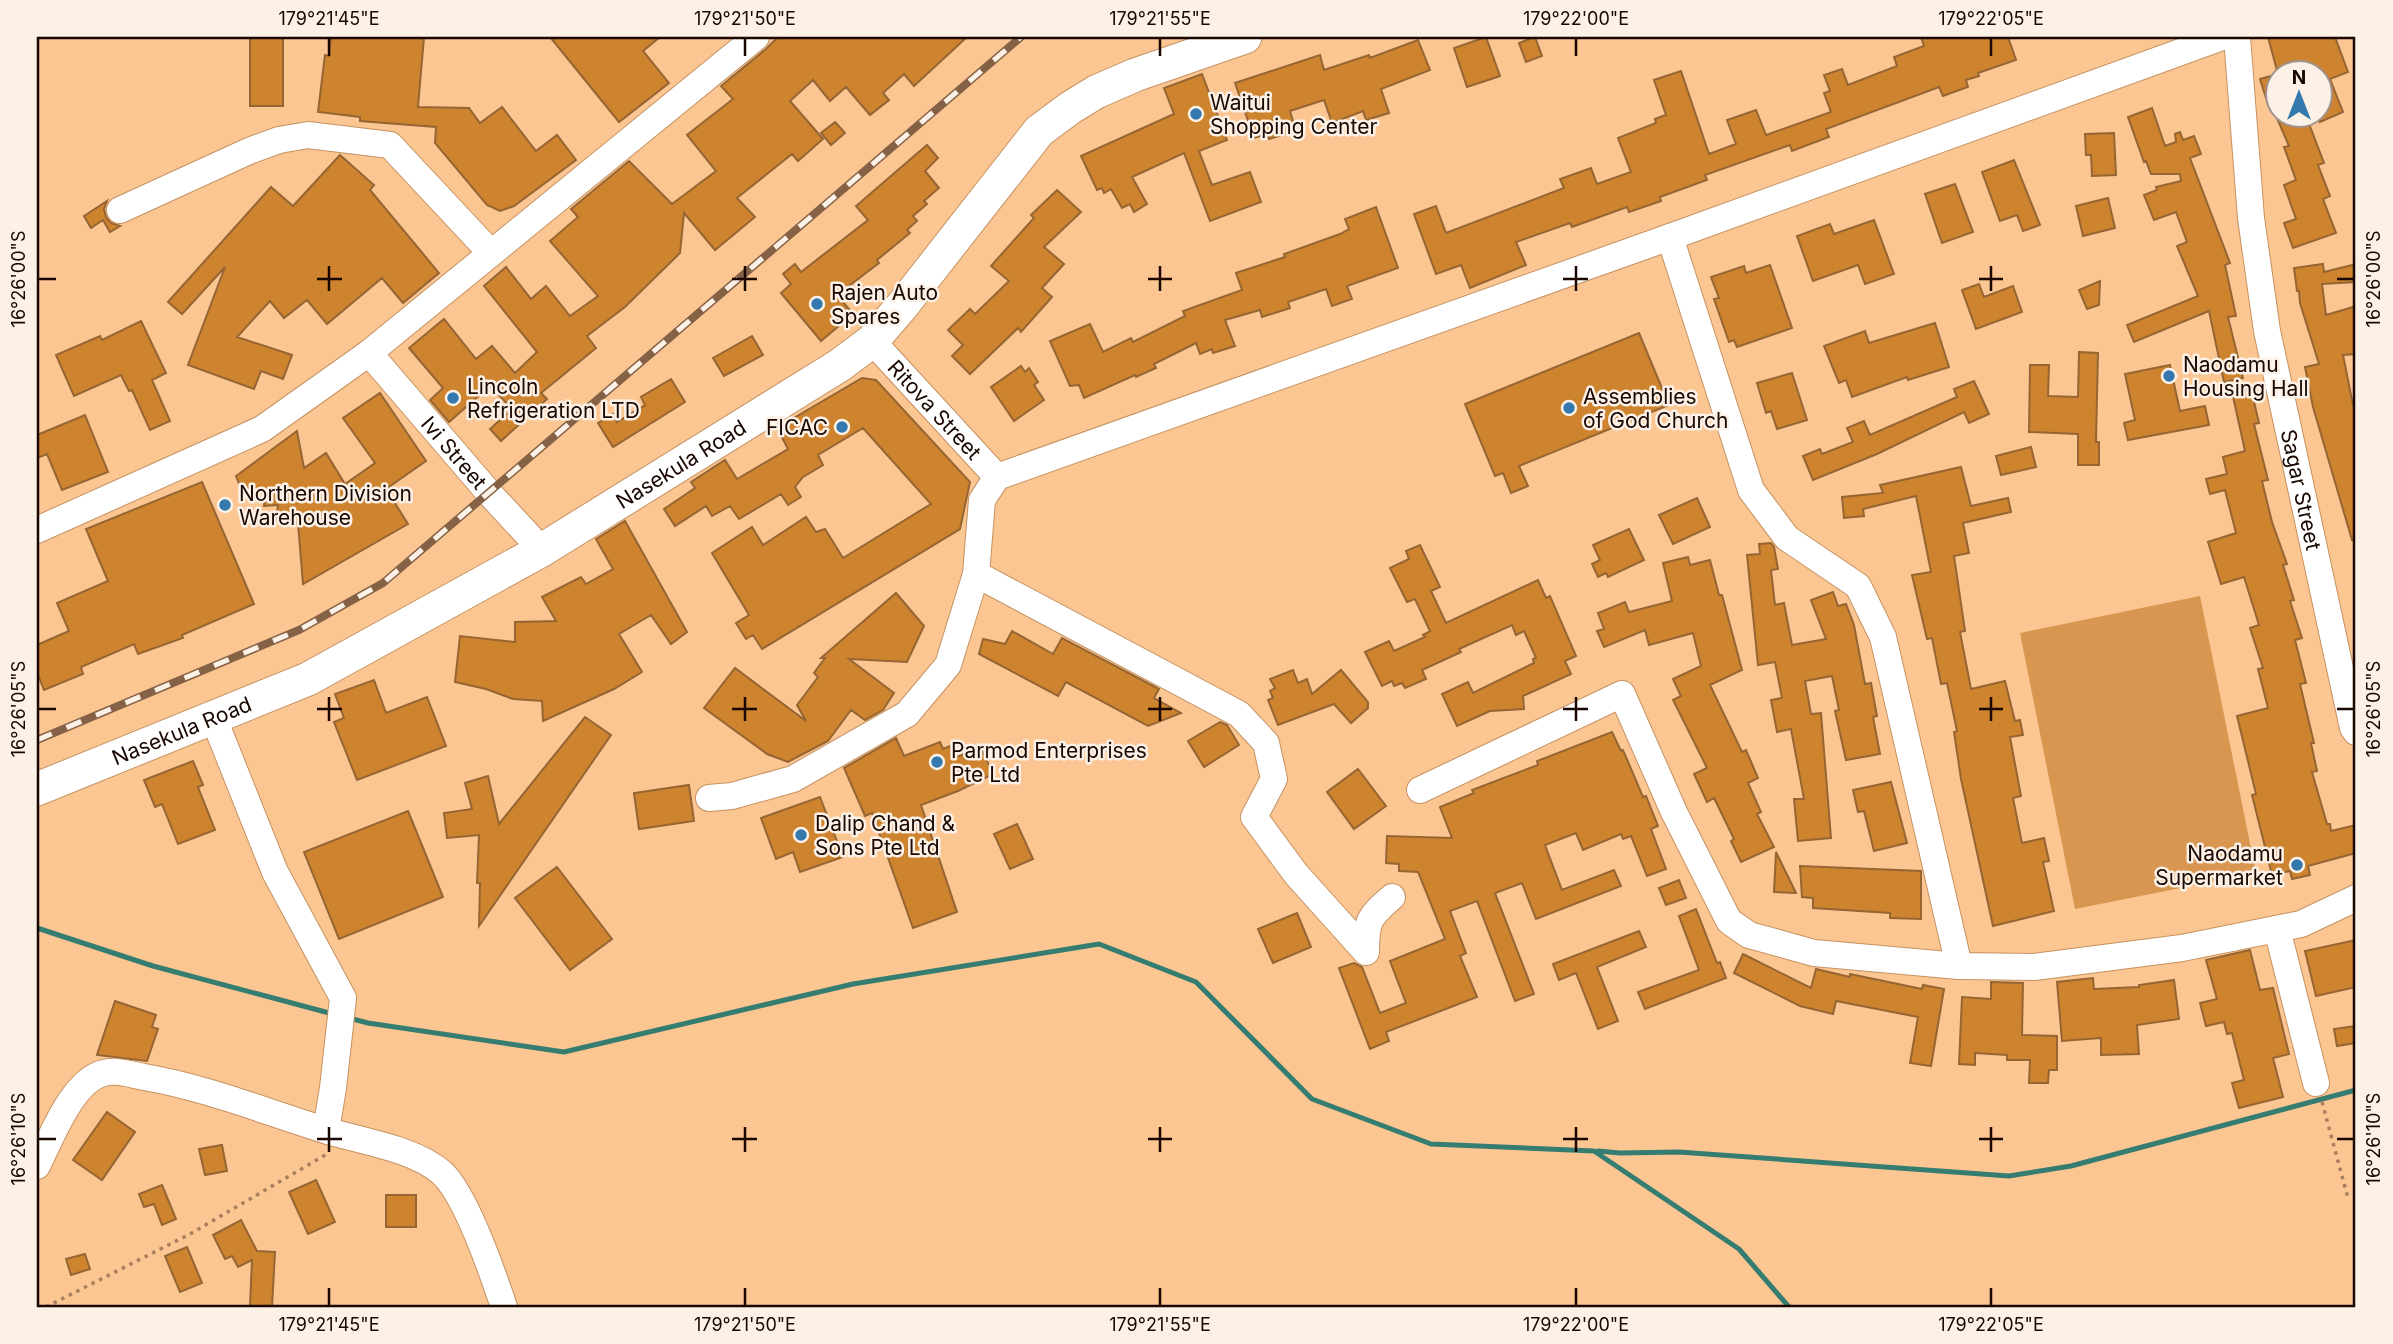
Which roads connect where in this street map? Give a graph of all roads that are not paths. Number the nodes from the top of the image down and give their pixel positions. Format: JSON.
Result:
{"nodes":[{"id":1,"x":756,"y":37,"type":"edge"},
{"id":2,"x":1245,"y":37,"type":"edge"},
{"id":3,"x":2222,"y":37,"type":"edge"},
{"id":4,"x":2237,"y":37,"type":"edge"},
{"id":5,"x":121,"y":210,"type":"dead end"},
{"id":6,"x":1670,"y":237,"type":"junction"},
{"id":7,"x":491,"y":253,"type":"junction"},
{"id":8,"x":872,"y":341,"type":"junction"},
{"id":9,"x":369,"y":353,"type":"junction"},
{"id":10,"x":997,"y":477,"type":"junction"},
{"id":11,"x":37,"y":530,"type":"edge"},
{"id":12,"x":542,"y":550,"type":"junction"},
{"id":13,"x":976,"y":574,"type":"junction"},
{"id":14,"x":214,"y":719,"type":"junction"},
{"id":15,"x":2356,"y":732,"type":"edge"},
{"id":16,"x":37,"y":789,"type":"edge"},
{"id":17,"x":1420,"y":790,"type":"dead end"},
{"id":18,"x":709,"y":799,"type":"dead end"},
{"id":19,"x":1392,"y":897,"type":"dead end"},
{"id":20,"x":2356,"y":898,"type":"edge"},
{"id":21,"x":2277,"y":929,"type":"junction"},
{"id":22,"x":1959,"y":965,"type":"junction"},
{"id":23,"x":2316,"y":1083,"type":"dead end"},
{"id":24,"x":326,"y":1130,"type":"junction"},
{"id":25,"x":37,"y":1166,"type":"edge"},
{"id":26,"x":504,"y":1307,"type":"edge"}],
"edges":[{"from":1,"to":7,"type":"street"},
{"from":2,"to":8,"type":"main road","name":"Nasekula Road"},
{"from":3,"to":6,"type":"street"},
{"from":4,"to":15,"type":"street","name":"Sagar Street"},
{"from":5,"to":7,"type":"street"},
{"from":6,"to":10,"type":"street"},
{"from":6,"to":22,"type":"street"},
{"from":7,"to":9,"type":"street"},
{"from":8,"to":10,"type":"street","name":"Ritova Street"},
{"from":8,"to":12,"type":"main road","name":"Nasekula Road"},
{"from":9,"to":11,"type":"street"},
{"from":9,"to":12,"type":"street","name":"Ivi Street"},
{"from":10,"to":13,"type":"street"},
{"from":12,"to":14,"type":"main road","name":"Nasekula Road"},
{"from":13,"to":18,"type":"street"},
{"from":13,"to":19,"type":"street"},
{"from":14,"to":16,"type":"main road","name":"Nasekula Road"},
{"from":14,"to":24,"type":"street"},
{"from":17,"to":22,"type":"street"},
{"from":20,"to":21,"type":"street"},
{"from":21,"to":22,"type":"street"},
{"from":21,"to":23,"type":"street"},
{"from":24,"to":25,"type":"street"},
{"from":24,"to":26,"type":"street"}]}
